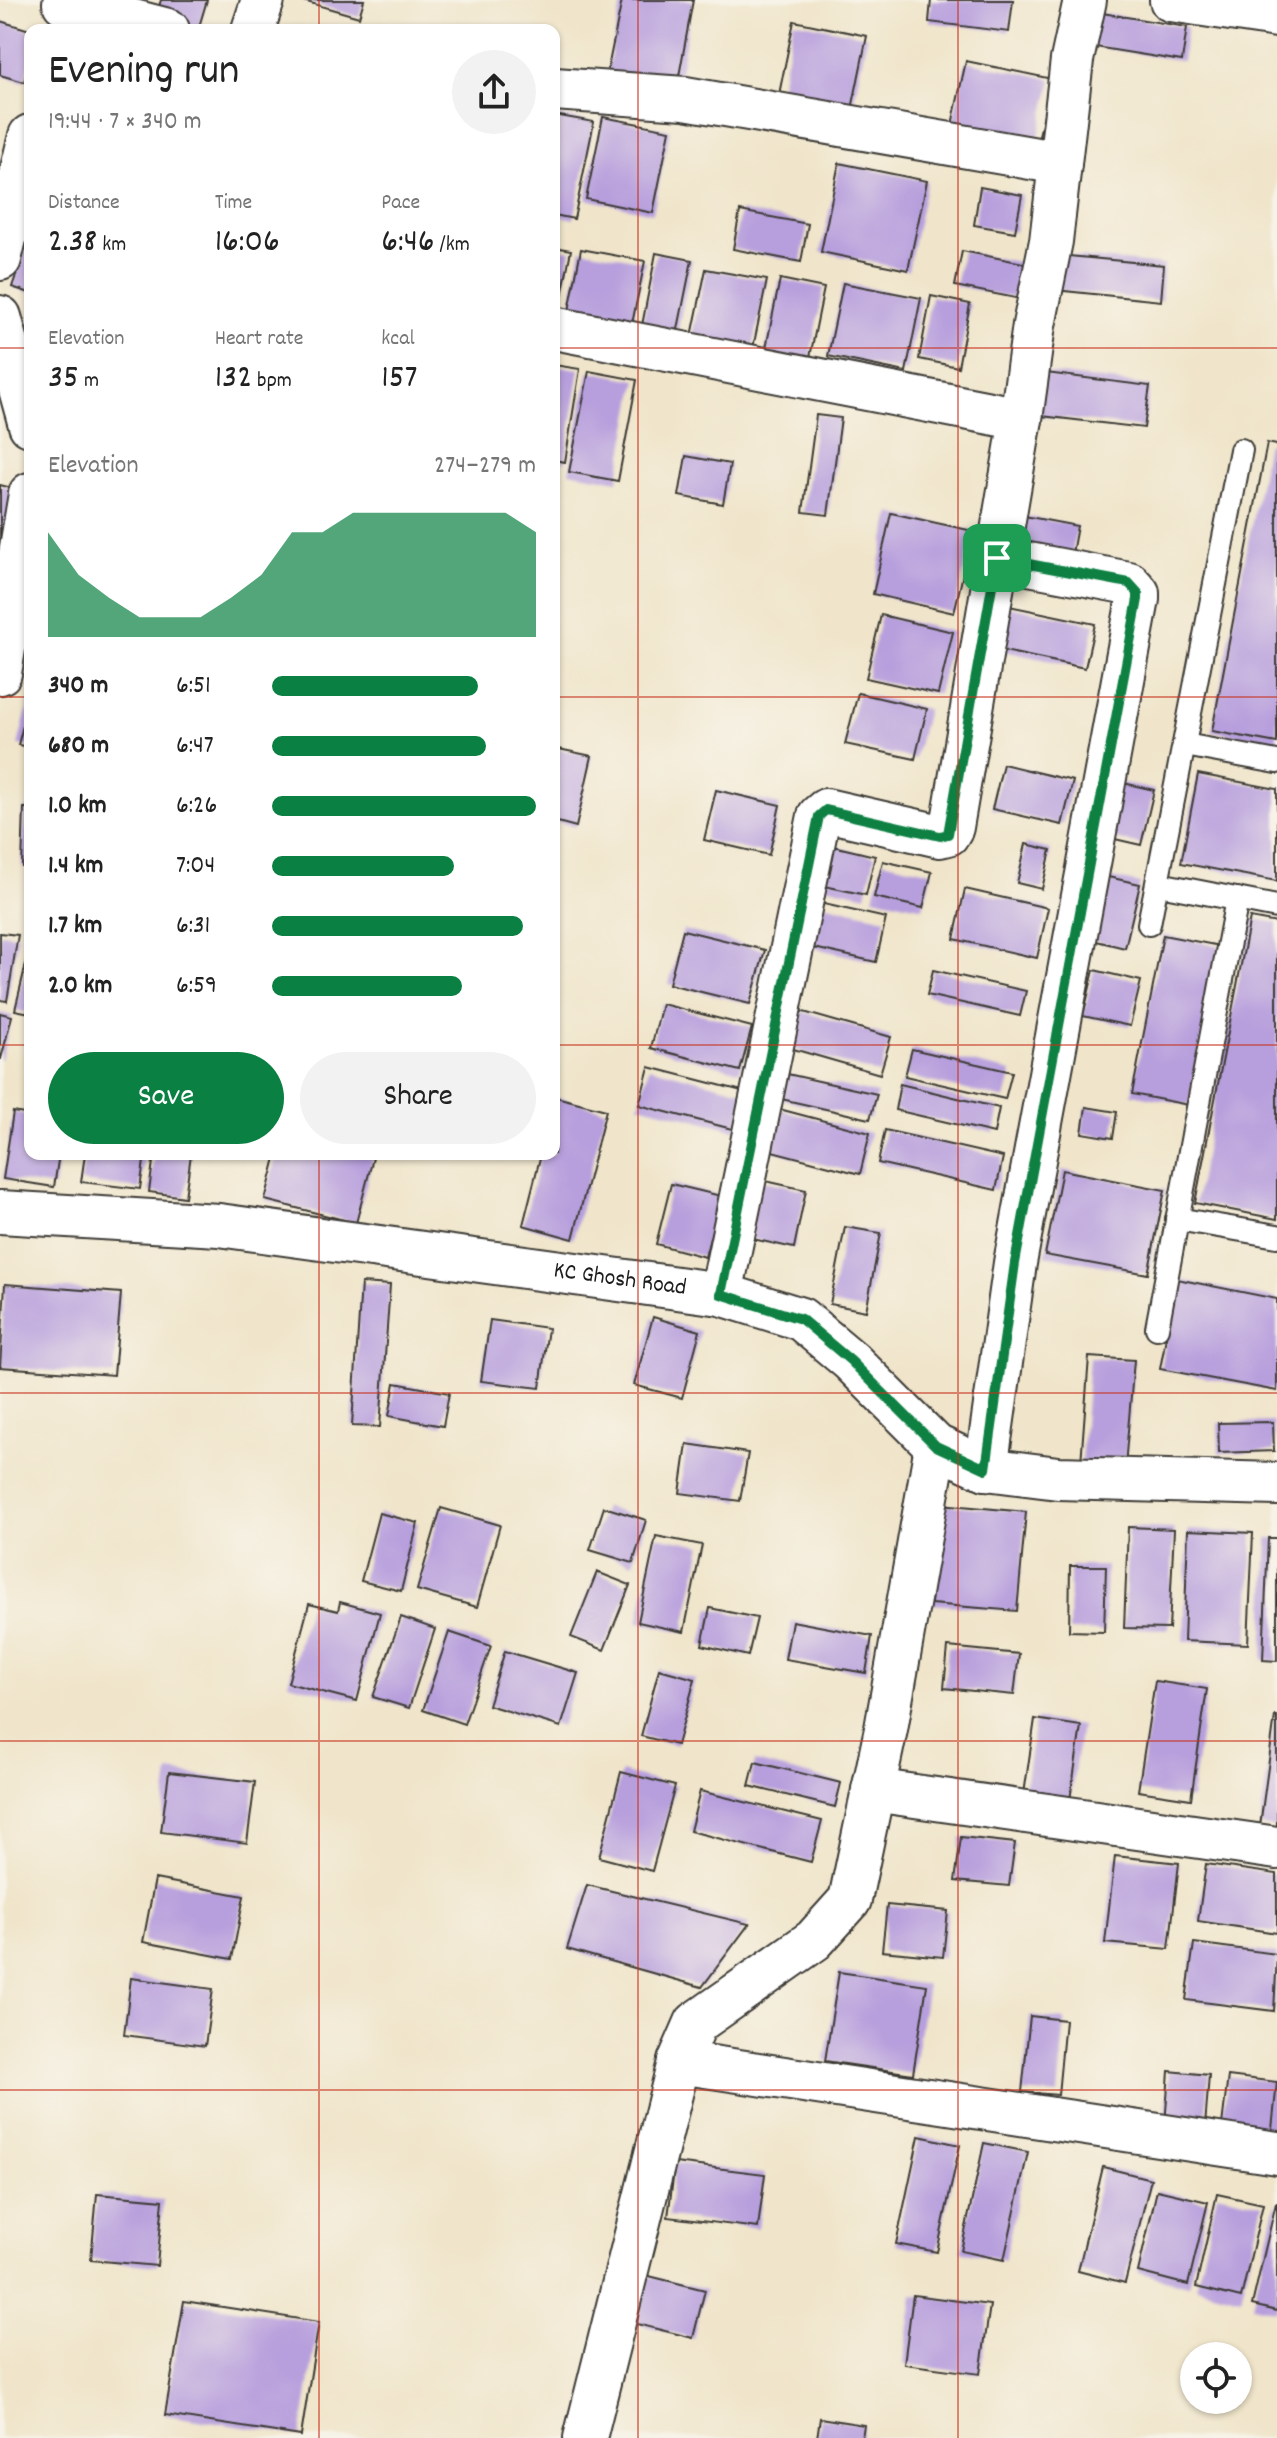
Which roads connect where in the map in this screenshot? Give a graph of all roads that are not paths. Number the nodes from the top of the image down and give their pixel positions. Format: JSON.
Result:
{"nodes":[{"id":1,"x":263,"y":0,"type":"edge"},
{"id":2,"x":1085,"y":0,"type":"edge"},
{"id":3,"x":1171,"y":0,"type":"edge"},
{"id":4,"x":61,"y":11,"type":"edge"},
{"id":5,"x":1277,"y":16,"type":"edge"},
{"id":6,"x":134,"y":24,"type":"edge"},
{"id":7,"x":255,"y":24,"type":"edge"},
{"id":8,"x":560,"y":89,"type":"edge"},
{"id":9,"x":24,"y":161,"type":"edge"},
{"id":10,"x":1060,"y":163,"type":"junction"},
{"id":11,"x":0,"y":259,"type":"edge"},
{"id":12,"x":0,"y":317,"type":"edge"},
{"id":13,"x":560,"y":329,"type":"edge"},
{"id":14,"x":24,"y":403,"type":"edge"},
{"id":15,"x":1021,"y":419,"type":"junction"},
{"id":16,"x":0,"y":438,"type":"edge"},
{"id":17,"x":24,"y":447,"type":"edge"},
{"id":18,"x":1241,"y":450,"type":"dead end"},
{"id":19,"x":24,"y":530,"type":"edge"},
{"id":20,"x":997,"y":558,"type":"junction"},
{"id":21,"x":0,"y":676,"type":"edge"},
{"id":22,"x":24,"y":681,"type":"edge"},
{"id":23,"x":1185,"y":745,"type":"junction"},
{"id":24,"x":1277,"y":762,"type":"edge"},
{"id":25,"x":1159,"y":884,"type":"junction"},
{"id":26,"x":1237,"y":899,"type":"junction"},
{"id":27,"x":1277,"y":907,"type":"edge"},
{"id":28,"x":1149,"y":924,"type":"dead end"},
{"id":29,"x":0,"y":1212,"type":"edge"},
{"id":30,"x":1177,"y":1219,"type":"junction"},
{"id":31,"x":1277,"y":1236,"type":"edge"},
{"id":32,"x":721,"y":1294,"type":"junction"},
{"id":33,"x":1157,"y":1328,"type":"dead end"},
{"id":34,"x":936,"y":1446,"type":"junction"},
{"id":35,"x":986,"y":1469,"type":"junction"},
{"id":36,"x":1277,"y":1484,"type":"edge"},
{"id":37,"x":873,"y":1790,"type":"junction"},
{"id":38,"x":1277,"y":1848,"type":"edge"},
{"id":39,"x":679,"y":2062,"type":"junction"},
{"id":40,"x":1277,"y":2153,"type":"edge"},
{"id":41,"x":585,"y":2438,"type":"edge"}],
"edges":[{"from":1,"to":7,"type":"street"},
{"from":2,"to":10,"type":"street"},
{"from":3,"to":5,"type":"street"},
{"from":4,"to":6,"type":"street"},
{"from":8,"to":10,"type":"street"},
{"from":9,"to":11,"type":"street"},
{"from":10,"to":15,"type":"street"},
{"from":12,"to":14,"type":"street"},
{"from":13,"to":15,"type":"street"},
{"from":15,"to":20,"type":"street"},
{"from":16,"to":17,"type":"street"},
{"from":18,"to":23,"type":"lane"},
{"from":19,"to":21,"type":"street"},
{"from":20,"to":32,"type":"street"},
{"from":20,"to":35,"type":"street"},
{"from":21,"to":22,"type":"street"},
{"from":23,"to":24,"type":"lane"},
{"from":23,"to":25,"type":"lane"},
{"from":25,"to":26,"type":"lane"},
{"from":25,"to":28,"type":"lane"},
{"from":26,"to":27,"type":"lane"},
{"from":26,"to":30,"type":"lane"},
{"from":29,"to":32,"type":"street","name":"KC Ghosh Road"},
{"from":30,"to":31,"type":"lane"},
{"from":30,"to":33,"type":"lane"},
{"from":32,"to":34,"type":"street","name":"KC Ghosh Road"},
{"from":34,"to":35,"type":"street","name":"KC Ghosh Road"},
{"from":34,"to":37,"type":"street"},
{"from":35,"to":36,"type":"street","name":"KC Ghosh Road"},
{"from":37,"to":38,"type":"street"},
{"from":37,"to":39,"type":"street"},
{"from":39,"to":40,"type":"street"},
{"from":39,"to":41,"type":"street"}]}
